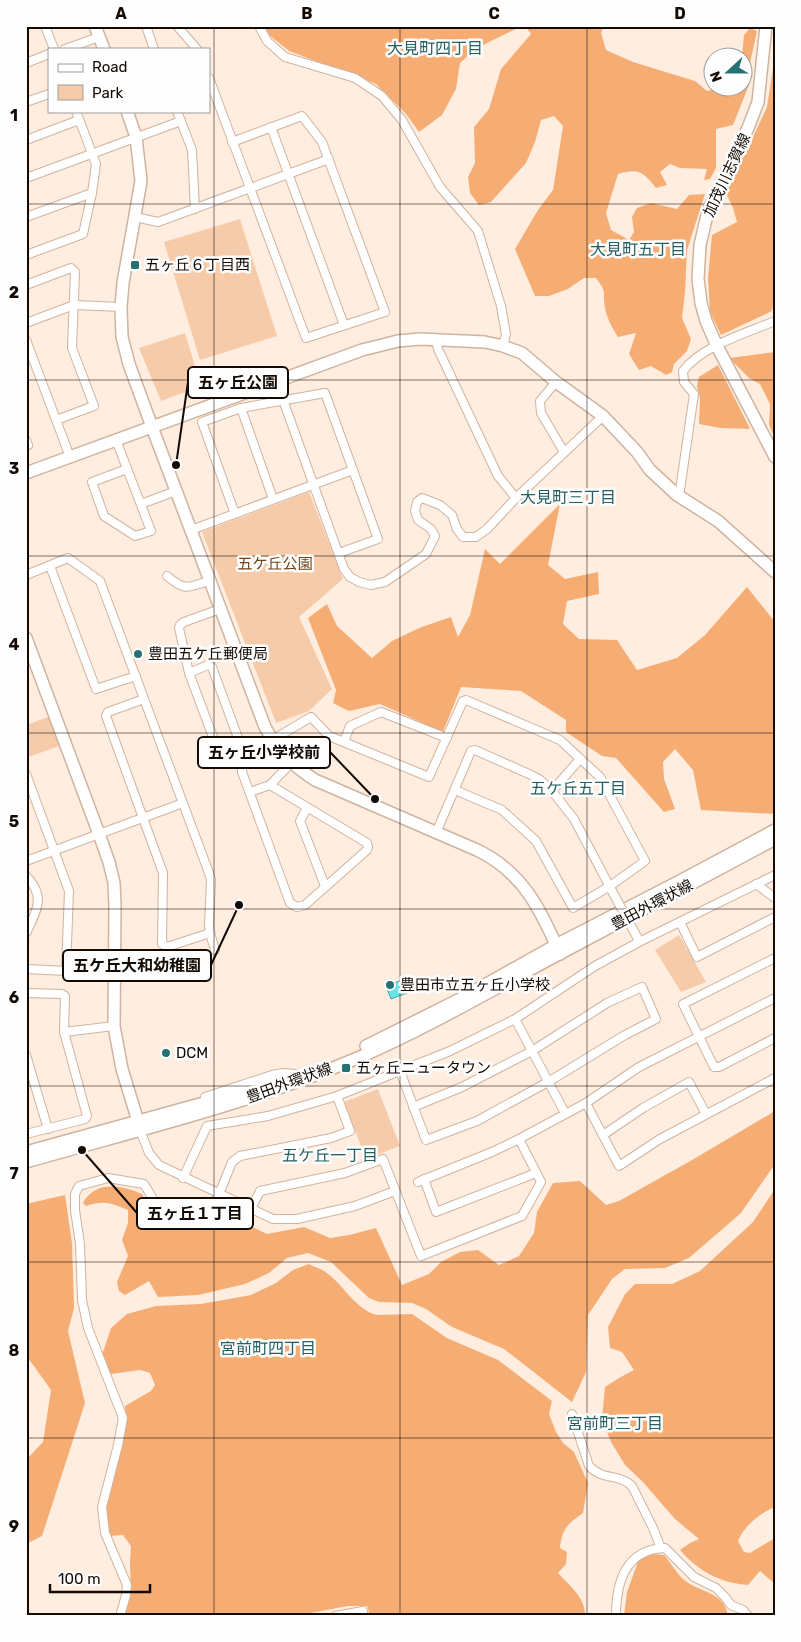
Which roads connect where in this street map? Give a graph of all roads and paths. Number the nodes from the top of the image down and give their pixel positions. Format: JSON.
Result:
{"nodes":[{"id":1,"x":45,"y":26,"type":"edge"},
{"id":2,"x":146,"y":26,"type":"edge"},
{"id":3,"x":177,"y":26,"type":"edge"},
{"id":4,"x":259,"y":26,"type":"edge"},
{"id":5,"x":766,"y":26,"type":"edge"},
{"id":6,"x":97,"y":32,"type":"edge"},
{"id":7,"x":54,"y":48,"type":"edge"},
{"id":8,"x":67,"y":48,"type":"edge"},
{"id":9,"x":104,"y":48,"type":"edge"},
{"id":10,"x":154,"y":48,"type":"edge"},
{"id":11,"x":196,"y":48,"type":"edge"},
{"id":12,"x":48,"y":54,"type":"edge"},
{"id":13,"x":26,"y":63,"type":"edge"},
{"id":14,"x":210,"y":81,"type":"edge"},
{"id":15,"x":48,"y":94,"type":"edge"},
{"id":16,"x":26,"y":102,"type":"edge"},
{"id":17,"x":76,"y":112,"type":"edge"},
{"id":18,"x":127,"y":112,"type":"edge"},
{"id":19,"x":177,"y":112,"type":"edge"},
{"id":20,"x":80,"y":120,"type":"junction"},
{"id":21,"x":181,"y":121,"type":"junction"},
{"id":22,"x":271,"y":127,"type":"junction"},
{"id":23,"x":136,"y":137,"type":"junction"},
{"id":24,"x":26,"y":140,"type":"edge"},
{"id":25,"x":232,"y":142,"type":"junction"},
{"id":26,"x":92,"y":154,"type":"junction"},
{"id":27,"x":329,"y":159,"type":"junction"},
{"id":28,"x":289,"y":173,"type":"junction"},
{"id":29,"x":26,"y":178,"type":"edge"},
{"id":30,"x":250,"y":188,"type":"junction"},
{"id":31,"x":92,"y":193,"type":"junction"},
{"id":32,"x":195,"y":209,"type":"junction"},
{"id":33,"x":26,"y":217,"type":"edge"},
{"id":34,"x":134,"y":217,"type":"junction"},
{"id":35,"x":26,"y":255,"type":"edge"},
{"id":36,"x":26,"y":285,"type":"edge"},
{"id":37,"x":74,"y":305,"type":"junction"},
{"id":38,"x":121,"y":307,"type":"junction"},
{"id":39,"x":775,"y":321,"type":"edge"},
{"id":40,"x":26,"y":323,"type":"edge"},
{"id":41,"x":344,"y":325,"type":"junction"},
{"id":42,"x":26,"y":340,"type":"edge"},
{"id":43,"x":436,"y":340,"type":"junction"},
{"id":44,"x":503,"y":346,"type":"junction"},
{"id":45,"x":717,"y":346,"type":"junction"},
{"id":46,"x":556,"y":382,"type":"junction"},
{"id":47,"x":283,"y":400,"type":"junction"},
{"id":48,"x":241,"y":408,"type":"junction"},
{"id":49,"x":603,"y":416,"type":"junction"},
{"id":50,"x":56,"y":420,"type":"junction"},
{"id":51,"x":152,"y":427,"type":"junction"},
{"id":52,"x":26,"y":440,"type":"edge"},
{"id":53,"x":116,"y":440,"type":"junction"},
{"id":54,"x":26,"y":446,"type":"edge"},
{"id":55,"x":564,"y":452,"type":"junction"},
{"id":56,"x":70,"y":457,"type":"junction"},
{"id":57,"x":775,"y":457,"type":"edge"},
{"id":58,"x":127,"y":469,"type":"junction"},
{"id":59,"x":353,"y":470,"type":"junction"},
{"id":60,"x":26,"y":473,"type":"edge"},
{"id":61,"x":314,"y":484,"type":"junction"},
{"id":62,"x":176,"y":491,"type":"junction"},
{"id":63,"x":677,"y":496,"type":"junction"},
{"id":64,"x":516,"y":498,"type":"junction"},
{"id":65,"x":273,"y":499,"type":"junction"},
{"id":66,"x":141,"y":504,"type":"junction"},
{"id":67,"x":235,"y":514,"type":"junction"},
{"id":68,"x":191,"y":530,"type":"junction"},
{"id":69,"x":339,"y":553,"type":"junction"},
{"id":70,"x":50,"y":566,"type":"junction"},
{"id":71,"x":775,"y":572,"type":"edge"},
{"id":72,"x":26,"y":574,"type":"edge"},
{"id":73,"x":167,"y":576,"type":"dead end"},
{"id":74,"x":210,"y":581,"type":"junction"},
{"id":75,"x":220,"y":609,"type":"junction"},
{"id":76,"x":26,"y":638,"type":"edge"},
{"id":77,"x":189,"y":673,"type":"junction"},
{"id":78,"x":136,"y":676,"type":"junction"},
{"id":79,"x":144,"y":699,"type":"junction"},
{"id":80,"x":446,"y":738,"type":"junction"},
{"id":81,"x":272,"y":740,"type":"junction"},
{"id":82,"x":344,"y":742,"type":"junction"},
{"id":83,"x":242,"y":758,"type":"junction"},
{"id":84,"x":580,"y":759,"type":"junction"},
{"id":85,"x":291,"y":763,"type":"junction"},
{"id":86,"x":26,"y":774,"type":"edge"},
{"id":87,"x":270,"y":785,"type":"junction"},
{"id":88,"x":454,"y":790,"type":"junction"},
{"id":89,"x":552,"y":791,"type":"junction"},
{"id":90,"x":250,"y":792,"type":"junction"},
{"id":91,"x":183,"y":803,"type":"junction"},
{"id":92,"x":307,"y":808,"type":"junction"},
{"id":93,"x":143,"y":817,"type":"junction"},
{"id":94,"x":775,"y":830,"type":"edge"},
{"id":95,"x":436,"y":833,"type":"junction"},
{"id":96,"x":99,"y":834,"type":"junction"},
{"id":97,"x":775,"y":838,"type":"edge"},
{"id":98,"x":55,"y":850,"type":"junction"},
{"id":99,"x":26,"y":861,"type":"edge"},
{"id":100,"x":775,"y":875,"type":"edge"},
{"id":101,"x":26,"y":876,"type":"edge"},
{"id":102,"x":756,"y":884,"type":"junction"},
{"id":103,"x":325,"y":886,"type":"junction"},
{"id":104,"x":611,"y":888,"type":"junction"},
{"id":105,"x":775,"y":898,"type":"edge"},
{"id":106,"x":775,"y":917,"type":"edge"},
{"id":107,"x":680,"y":922,"type":"junction"},
{"id":108,"x":26,"y":933,"type":"edge"},
{"id":109,"x":210,"y":933,"type":"junction"},
{"id":110,"x":638,"y":939,"type":"junction"},
{"id":111,"x":215,"y":950,"type":"dead end"},
{"id":112,"x":558,"y":950,"type":"junction"},
{"id":113,"x":775,"y":958,"type":"edge"},
{"id":114,"x":26,"y":969,"type":"edge"},
{"id":115,"x":26,"y":993,"type":"edge"},
{"id":116,"x":775,"y":998,"type":"edge"},
{"id":117,"x":514,"y":1019,"type":"junction"},
{"id":118,"x":114,"y":1026,"type":"junction"},
{"id":119,"x":64,"y":1032,"type":"junction"},
{"id":120,"x":699,"y":1036,"type":"junction"},
{"id":121,"x":775,"y":1038,"type":"edge"},
{"id":122,"x":532,"y":1050,"type":"junction"},
{"id":123,"x":26,"y":1055,"type":"edge"},
{"id":124,"x":400,"y":1071,"type":"junction"},
{"id":125,"x":775,"y":1078,"type":"edge"},
{"id":126,"x":548,"y":1082,"type":"junction"},
{"id":127,"x":336,"y":1096,"type":"junction"},
{"id":128,"x":586,"y":1102,"type":"junction"},
{"id":129,"x":414,"y":1107,"type":"junction"},
{"id":130,"x":565,"y":1113,"type":"junction"},
{"id":131,"x":706,"y":1114,"type":"junction"},
{"id":132,"x":139,"y":1126,"type":"junction"},
{"id":133,"x":48,"y":1129,"type":"junction"},
{"id":134,"x":26,"y":1134,"type":"edge"},
{"id":135,"x":603,"y":1135,"type":"junction"},
{"id":136,"x":519,"y":1139,"type":"junction"},
{"id":137,"x":26,"y":1152,"type":"edge"},
{"id":138,"x":26,"y":1162,"type":"edge"},
{"id":139,"x":536,"y":1173,"type":"junction"},
{"id":140,"x":183,"y":1178,"type":"junction"},
{"id":141,"x":395,"y":1191,"type":"junction"},
{"id":142,"x":219,"y":1194,"type":"junction"},
{"id":143,"x":251,"y":1209,"type":"junction"},
{"id":144,"x":572,"y":1414,"type":"dead end"},
{"id":145,"x":661,"y":1548,"type":"junction"},
{"id":146,"x":363,"y":1611,"type":"dead end"},
{"id":147,"x":744,"y":1614,"type":"edge"},
{"id":148,"x":120,"y":1616,"type":"edge"},
{"id":149,"x":334,"y":1616,"type":"edge"},
{"id":150,"x":616,"y":1616,"type":"edge"}],
"edges":[{"from":1,"to":7,"type":"street"},
{"from":2,"to":10,"type":"street"},
{"from":3,"to":11,"type":"street"},
{"from":4,"to":44,"type":"street"},
{"from":5,"to":45,"type":"street","name":"加茂川志賀線"},
{"from":6,"to":8,"type":"street"},
{"from":6,"to":9,"type":"street"},
{"from":12,"to":13,"type":"street"},
{"from":14,"to":25,"type":"street"},
{"from":15,"to":16,"type":"street"},
{"from":17,"to":20,"type":"street"},
{"from":18,"to":23,"type":"street"},
{"from":19,"to":21,"type":"street"},
{"from":20,"to":24,"type":"street"},
{"from":20,"to":26,"type":"street"},
{"from":21,"to":23,"type":"street"},
{"from":21,"to":32,"type":"street"},
{"from":22,"to":25,"type":"street"},
{"from":22,"to":27,"type":"street"},
{"from":22,"to":28,"type":"street"},
{"from":23,"to":26,"type":"street"},
{"from":23,"to":34,"type":"street"},
{"from":25,"to":30,"type":"street"},
{"from":26,"to":29,"type":"street"},
{"from":26,"to":31,"type":"street"},
{"from":27,"to":28,"type":"street"},
{"from":27,"to":41,"type":"street"},
{"from":28,"to":30,"type":"street"},
{"from":28,"to":41,"type":"street"},
{"from":30,"to":32,"type":"street"},
{"from":30,"to":41,"type":"street"},
{"from":31,"to":33,"type":"street"},
{"from":31,"to":35,"type":"street"},
{"from":32,"to":34,"type":"street"},
{"from":34,"to":38,"type":"street"},
{"from":36,"to":37,"type":"street"},
{"from":37,"to":38,"type":"street"},
{"from":37,"to":40,"type":"street"},
{"from":37,"to":50,"type":"street"},
{"from":38,"to":51,"type":"street"},
{"from":39,"to":45,"type":"street"},
{"from":42,"to":50,"type":"street"},
{"from":43,"to":44,"type":"street"},
{"from":43,"to":51,"type":"street"},
{"from":43,"to":64,"type":"street"},
{"from":44,"to":46,"type":"street"},
{"from":45,"to":57,"type":"street","name":"加茂川志賀線"},
{"from":45,"to":63,"type":"street"},
{"from":46,"to":49,"type":"street"},
{"from":46,"to":55,"type":"street"},
{"from":47,"to":48,"type":"street"},
{"from":47,"to":59,"type":"street"},
{"from":47,"to":61,"type":"street"},
{"from":48,"to":65,"type":"street"},
{"from":48,"to":67,"type":"street"},
{"from":49,"to":55,"type":"street"},
{"from":49,"to":63,"type":"street"},
{"from":50,"to":56,"type":"street"},
{"from":51,"to":53,"type":"street"},
{"from":51,"to":62,"type":"street"},
{"from":52,"to":54,"type":"street"},
{"from":53,"to":56,"type":"street"},
{"from":53,"to":58,"type":"street"},
{"from":55,"to":64,"type":"street"},
{"from":56,"to":60,"type":"street"},
{"from":58,"to":66,"type":"street"},
{"from":58,"to":66,"type":"street"},
{"from":59,"to":61,"type":"street"},
{"from":59,"to":69,"type":"street"},
{"from":61,"to":65,"type":"street"},
{"from":61,"to":69,"type":"street"},
{"from":62,"to":66,"type":"street"},
{"from":62,"to":68,"type":"street"},
{"from":63,"to":71,"type":"street"},
{"from":64,"to":69,"type":"street"},
{"from":65,"to":67,"type":"street"},
{"from":67,"to":68,"type":"street"},
{"from":68,"to":74,"type":"street"},
{"from":70,"to":72,"type":"street"},
{"from":70,"to":78,"type":"street"},
{"from":70,"to":78,"type":"street"},
{"from":73,"to":74,"type":"street"},
{"from":74,"to":75,"type":"street"},
{"from":75,"to":77,"type":"street"},
{"from":75,"to":81,"type":"street"},
{"from":76,"to":96,"type":"street"},
{"from":77,"to":83,"type":"street"},
{"from":77,"to":83,"type":"street"},
{"from":78,"to":79,"type":"street"},
{"from":79,"to":91,"type":"street"},
{"from":79,"to":93,"type":"street"},
{"from":80,"to":82,"type":"street"},
{"from":80,"to":82,"type":"street"},
{"from":80,"to":84,"type":"street"},
{"from":81,"to":82,"type":"street"},
{"from":81,"to":85,"type":"street"},
{"from":83,"to":90,"type":"street"},
{"from":84,"to":89,"type":"street"},
{"from":84,"to":104,"type":"street"},
{"from":85,"to":87,"type":"street"},
{"from":85,"to":95,"type":"street"},
{"from":86,"to":98,"type":"street"},
{"from":87,"to":90,"type":"street"},
{"from":87,"to":92,"type":"street"},
{"from":88,"to":89,"type":"street"},
{"from":88,"to":95,"type":"street"},
{"from":88,"to":104,"type":"street"},
{"from":89,"to":104,"type":"street"},
{"from":90,"to":103,"type":"street"},
{"from":91,"to":93,"type":"street"},
{"from":91,"to":109,"type":"street"},
{"from":92,"to":103,"type":"street"},
{"from":92,"to":103,"type":"street"},
{"from":93,"to":96,"type":"street"},
{"from":93,"to":109,"type":"street"},
{"from":94,"to":112,"type":"street","name":"豊田外環状線"},
{"from":95,"to":112,"type":"street"},
{"from":96,"to":98,"type":"street"},
{"from":96,"to":118,"type":"street"},
{"from":97,"to":112,"type":"street","name":"豊田外環状線"},
{"from":98,"to":99,"type":"street"},
{"from":98,"to":114,"type":"street"},
{"from":100,"to":102,"type":"street"},
{"from":101,"to":108,"type":"street"},
{"from":102,"to":105,"type":"street"},
{"from":102,"to":107,"type":"street"},
{"from":104,"to":110,"type":"street","bridge":true},
{"from":106,"to":107,"type":"street"},
{"from":107,"to":110,"type":"street"},
{"from":109,"to":111,"type":"street"},
{"from":110,"to":117,"type":"street"},
{"from":112,"to":132,"type":"street","name":"豊田外環状線"},
{"from":112,"to":132,"type":"street","name":"豊田外環状線"},
{"from":113,"to":120,"type":"street"},
{"from":115,"to":119,"type":"street"},
{"from":116,"to":120,"type":"street"},
{"from":117,"to":122,"type":"street"},
{"from":117,"to":124,"type":"street"},
{"from":118,"to":119,"type":"street"},
{"from":118,"to":132,"type":"street"},
{"from":119,"to":133,"type":"street"},
{"from":120,"to":121,"type":"street"},
{"from":120,"to":128,"type":"street"},
{"from":122,"to":126,"type":"street"},
{"from":122,"to":126,"type":"street"},
{"from":122,"to":129,"type":"street"},
{"from":123,"to":133,"type":"street"},
{"from":124,"to":127,"type":"street"},
{"from":124,"to":129,"type":"street"},
{"from":125,"to":131,"type":"street"},
{"from":126,"to":129,"type":"street"},
{"from":126,"to":130,"type":"street"},
{"from":127,"to":140,"type":"street"},
{"from":127,"to":142,"type":"street"},
{"from":128,"to":130,"type":"street"},
{"from":128,"to":135,"type":"street"},
{"from":130,"to":136,"type":"street"},
{"from":131,"to":135,"type":"street"},
{"from":131,"to":135,"type":"street"},
{"from":132,"to":137,"type":"street","name":"豊田外環状線"},
{"from":132,"to":138,"type":"street","name":"豊田外環状線"},
{"from":132,"to":140,"type":"street"},
{"from":133,"to":134,"type":"street"},
{"from":136,"to":139,"type":"street"},
{"from":136,"to":139,"type":"street"},
{"from":139,"to":141,"type":"street"},
{"from":140,"to":142,"type":"street"},
{"from":141,"to":143,"type":"street"},
{"from":141,"to":143,"type":"street"},
{"from":142,"to":143,"type":"street"},
{"from":142,"to":148,"type":"street"},
{"from":144,"to":145,"type":"street"},
{"from":145,"to":147,"type":"street"},
{"from":145,"to":150,"type":"street"},
{"from":146,"to":149,"type":"street"}]}
